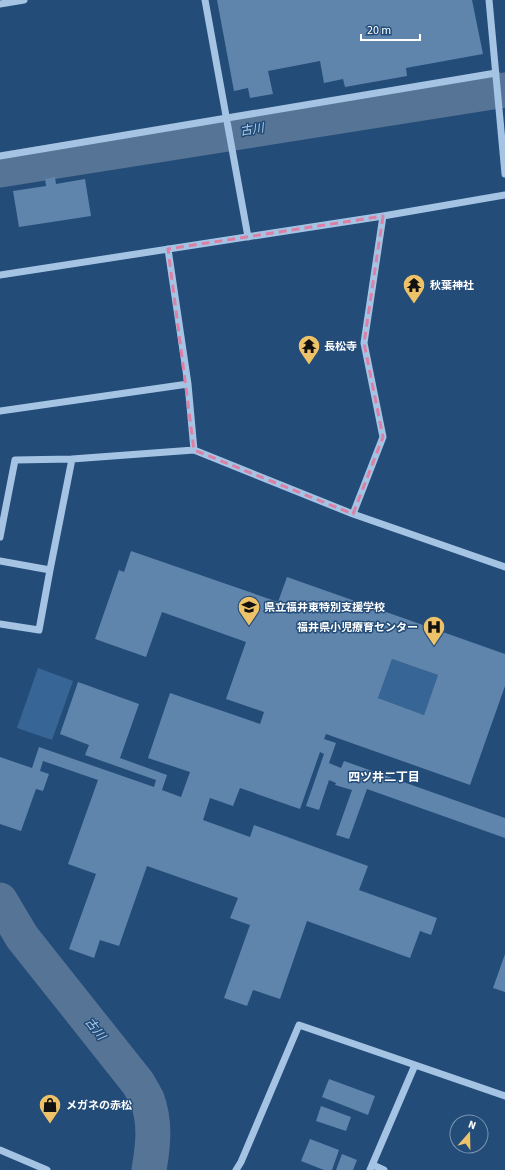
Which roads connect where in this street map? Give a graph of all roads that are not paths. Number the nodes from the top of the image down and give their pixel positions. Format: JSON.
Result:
{"nodes":[{"id":1,"x":24,"y":0,"type":"edge"},
{"id":2,"x":205,"y":0,"type":"edge"},
{"id":3,"x":489,"y":0,"type":"edge"},
{"id":4,"x":0,"y":4,"type":"edge"},
{"id":5,"x":496,"y":74,"type":"junction"},
{"id":6,"x":226,"y":119,"type":"junction"},
{"id":7,"x":0,"y":156,"type":"edge"},
{"id":8,"x":505,"y":174,"type":"edge"},
{"id":9,"x":505,"y":195,"type":"edge"},
{"id":10,"x":383,"y":216,"type":"junction"},
{"id":11,"x":248,"y":237,"type":"junction"},
{"id":12,"x":168,"y":249,"type":"junction"},
{"id":13,"x":0,"y":276,"type":"edge"},
{"id":14,"x":188,"y":384,"type":"junction"},
{"id":15,"x":0,"y":411,"type":"edge"},
{"id":16,"x":194,"y":450,"type":"junction"},
{"id":17,"x":72,"y":459,"type":"junction"},
{"id":18,"x":353,"y":514,"type":"junction"},
{"id":19,"x":0,"y":537,"type":"edge"},
{"id":20,"x":0,"y":560,"type":"edge"},
{"id":21,"x":505,"y":567,"type":"edge"},
{"id":22,"x":50,"y":570,"type":"junction"},
{"id":23,"x":0,"y":624,"type":"edge"},
{"id":24,"x":415,"y":1065,"type":"junction"},
{"id":25,"x":505,"y":1096,"type":"edge"},
{"id":26,"x":0,"y":1150,"type":"edge"},
{"id":27,"x":371,"y":1168,"type":"edge"},
{"id":28,"x":46,"y":1170,"type":"edge"},
{"id":29,"x":236,"y":1170,"type":"edge"},
{"id":30,"x":384,"y":1170,"type":"edge"}],
"edges":[{"from":1,"to":4,"type":"street"},
{"from":2,"to":6,"type":"street"},
{"from":3,"to":5,"type":"street"},
{"from":5,"to":6,"type":"street"},
{"from":5,"to":8,"type":"street"},
{"from":6,"to":7,"type":"street"},
{"from":6,"to":11,"type":"street"},
{"from":9,"to":10,"type":"street"},
{"from":10,"to":11,"type":"street"},
{"from":10,"to":18,"type":"street"},
{"from":11,"to":12,"type":"street"},
{"from":12,"to":13,"type":"street"},
{"from":12,"to":14,"type":"street"},
{"from":14,"to":15,"type":"street"},
{"from":14,"to":16,"type":"street"},
{"from":16,"to":17,"type":"street"},
{"from":16,"to":18,"type":"street"},
{"from":17,"to":19,"type":"street"},
{"from":17,"to":22,"type":"street"},
{"from":18,"to":21,"type":"street"},
{"from":20,"to":22,"type":"street"},
{"from":22,"to":23,"type":"street"},
{"from":24,"to":25,"type":"street"},
{"from":24,"to":27,"type":"street"},
{"from":24,"to":29,"type":"street"},
{"from":26,"to":28,"type":"street"},
{"from":27,"to":30,"type":"street"}]}
